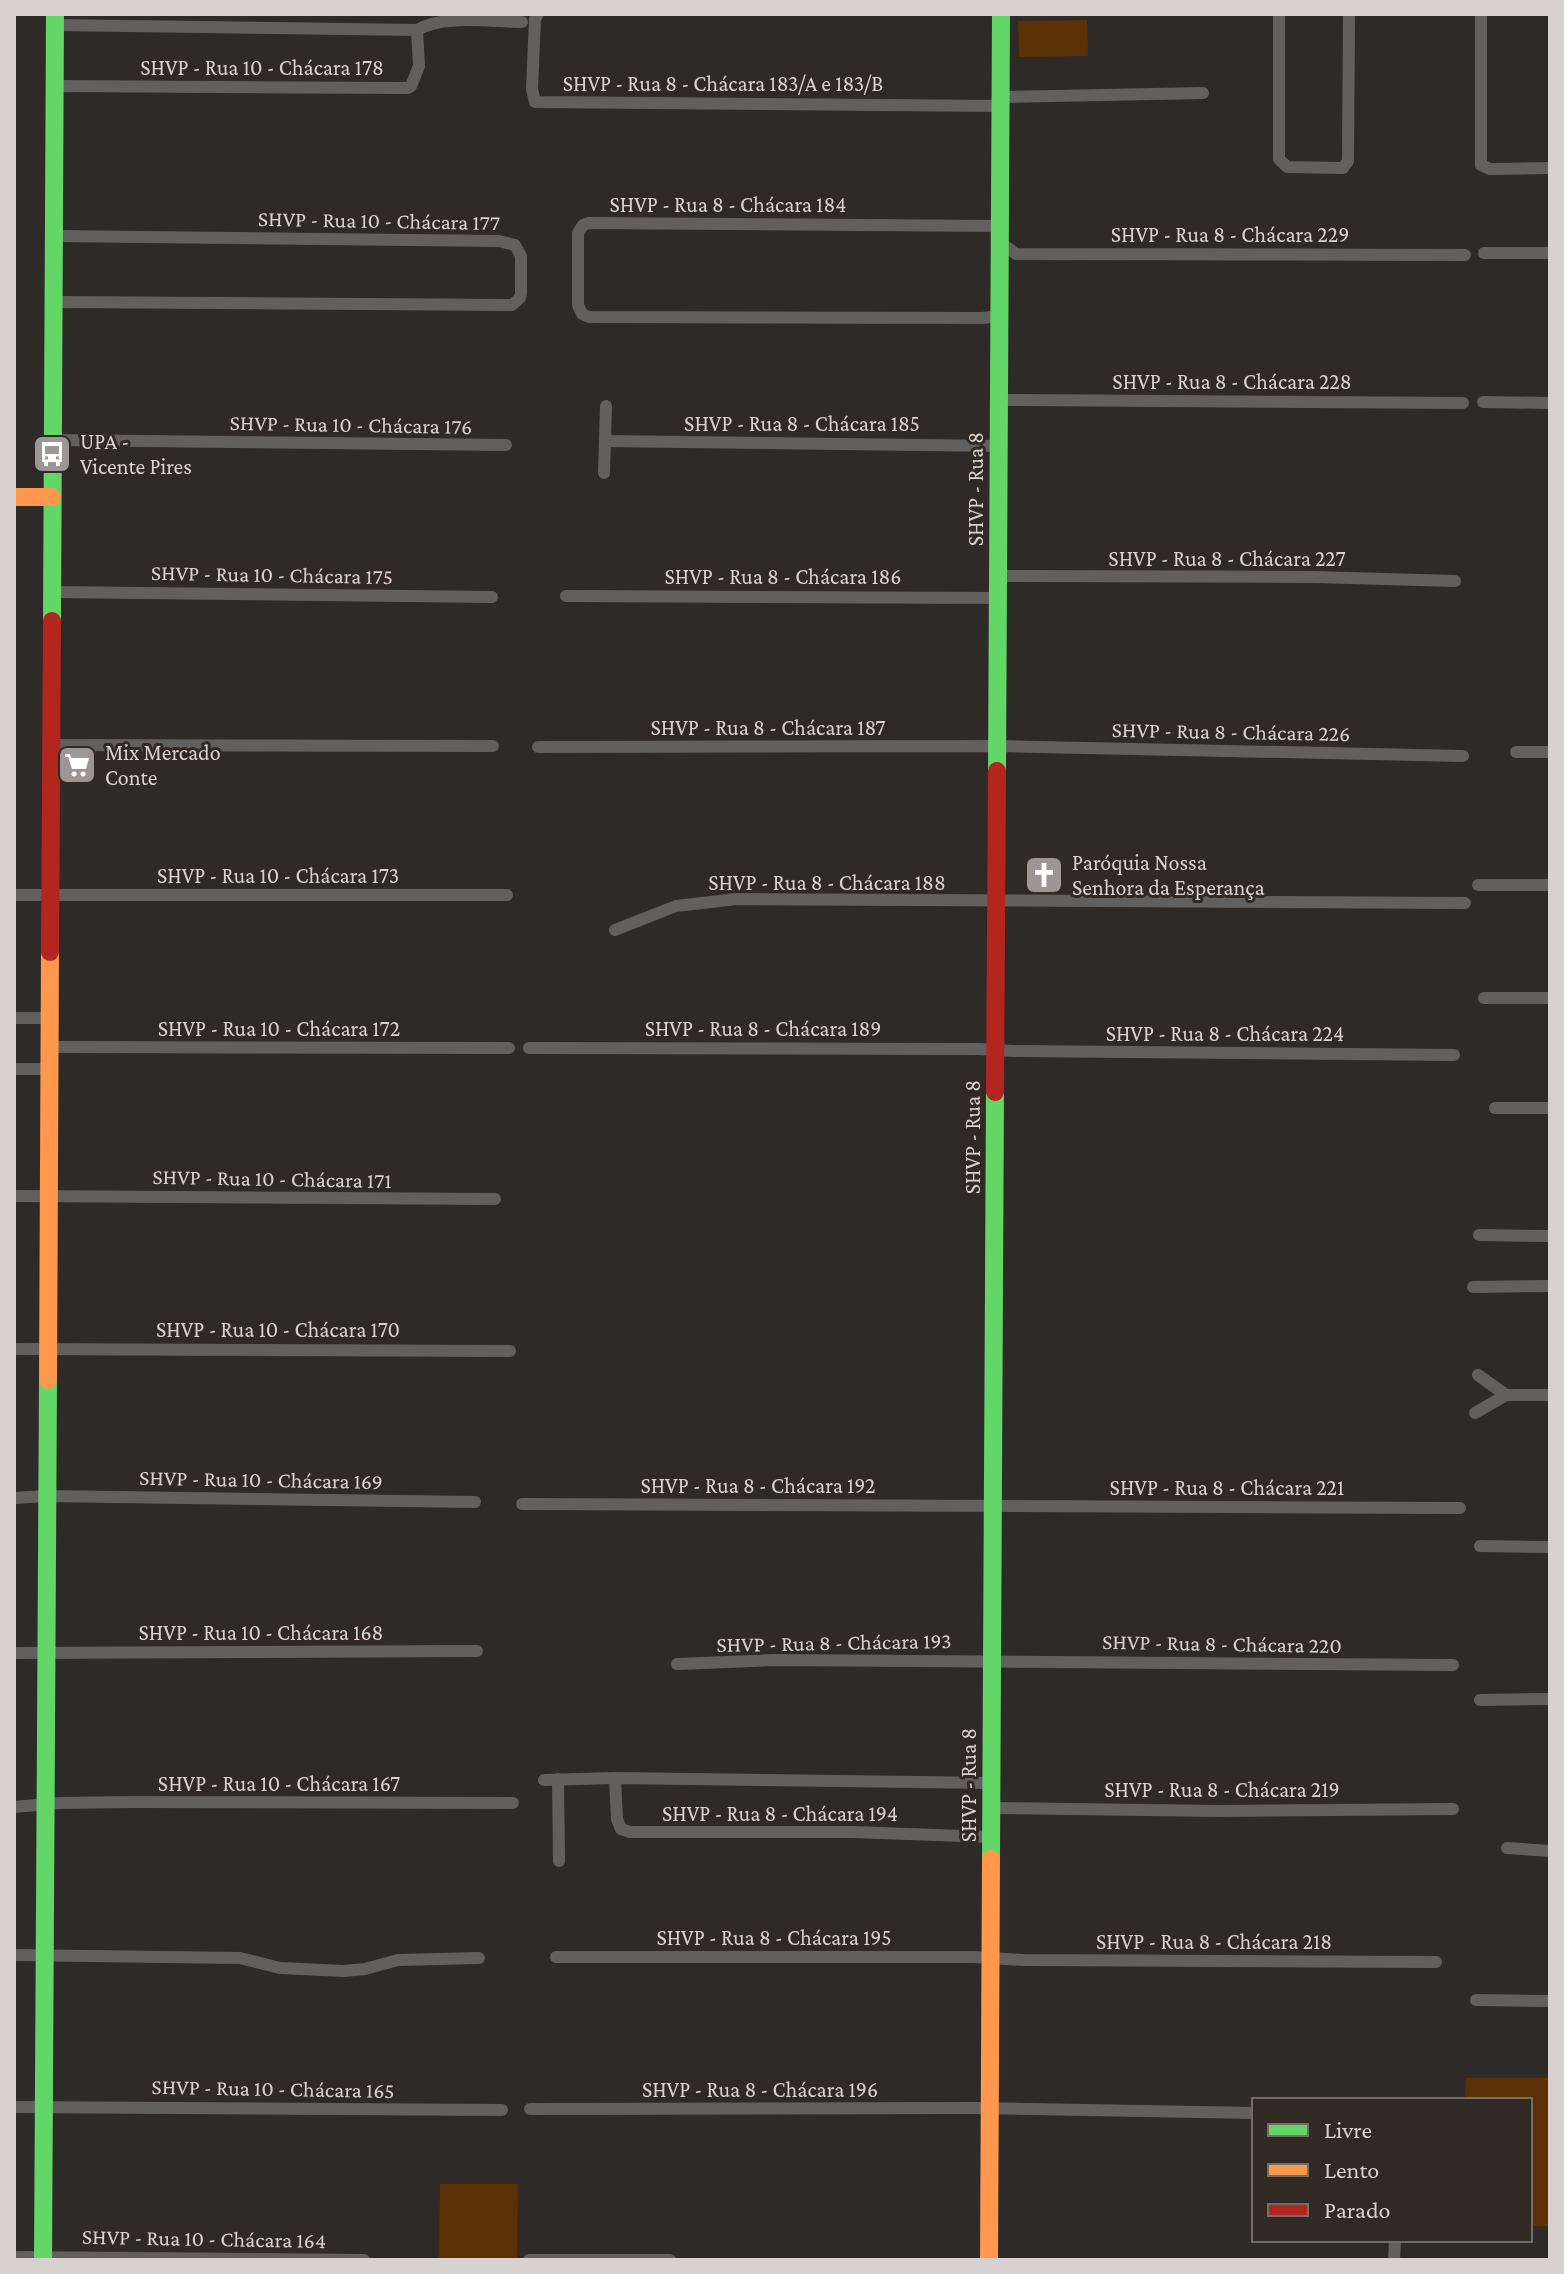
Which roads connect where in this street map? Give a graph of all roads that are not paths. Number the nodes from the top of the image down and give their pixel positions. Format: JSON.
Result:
{"nodes":[{"id":1,"x":538,"y":14,"type":"edge"},
{"id":2,"x":1001,"y":14,"type":"edge"},
{"id":3,"x":1279,"y":14,"type":"edge"},
{"id":4,"x":1349,"y":14,"type":"edge"},
{"id":5,"x":1481,"y":14,"type":"edge"},
{"id":6,"x":54,"y":20,"type":"edge"},
{"id":7,"x":522,"y":22,"type":"dead end"},
{"id":8,"x":417,"y":30,"type":"junction"},
{"id":9,"x":54,"y":86,"type":"junction"},
{"id":10,"x":1203,"y":93,"type":"dead end"},
{"id":11,"x":1001,"y":102,"type":"junction"},
{"id":12,"x":1550,"y":168,"type":"edge"},
{"id":13,"x":1000,"y":234,"type":"junction"},
{"id":14,"x":54,"y":236,"type":"junction"},
{"id":15,"x":1484,"y":253,"type":"dead end"},
{"id":16,"x":1550,"y":253,"type":"edge"},
{"id":17,"x":1465,"y":255,"type":"dead end"},
{"id":18,"x":54,"y":302,"type":"junction"},
{"id":19,"x":1000,"y":316,"type":"junction"},
{"id":20,"x":1000,"y":400,"type":"junction"},
{"id":21,"x":1483,"y":402,"type":"dead end"},
{"id":22,"x":1463,"y":403,"type":"dead end"},
{"id":23,"x":1550,"y":403,"type":"edge"},
{"id":24,"x":606,"y":406,"type":"dead end"},
{"id":25,"x":52,"y":440,"type":"junction"},
{"id":26,"x":605,"y":441,"type":"junction"},
{"id":27,"x":506,"y":445,"type":"dead end"},
{"id":28,"x":999,"y":446,"type":"junction"},
{"id":29,"x":604,"y":473,"type":"dead end"},
{"id":30,"x":14,"y":497,"type":"edge"},
{"id":31,"x":52,"y":497,"type":"junction"},
{"id":32,"x":999,"y":576,"type":"junction"},
{"id":33,"x":1455,"y":581,"type":"dead end"},
{"id":34,"x":51,"y":592,"type":"junction"},
{"id":35,"x":566,"y":596,"type":"dead end"},
{"id":36,"x":492,"y":597,"type":"dead end"},
{"id":37,"x":1000,"y":598,"type":"junction"},
{"id":38,"x":50,"y":745,"type":"junction"},
{"id":39,"x":493,"y":746,"type":"dead end"},
{"id":40,"x":997,"y":746,"type":"junction"},
{"id":41,"x":538,"y":747,"type":"dead end"},
{"id":42,"x":1516,"y":752,"type":"dead end"},
{"id":43,"x":1550,"y":752,"type":"edge"},
{"id":44,"x":1463,"y":756,"type":"dead end"},
{"id":45,"x":1478,"y":885,"type":"dead end"},
{"id":46,"x":1550,"y":885,"type":"edge"},
{"id":47,"x":14,"y":895,"type":"edge"},
{"id":48,"x":50,"y":895,"type":"junction"},
{"id":49,"x":507,"y":895,"type":"dead end"},
{"id":50,"x":996,"y":902,"type":"junction"},
{"id":51,"x":1465,"y":903,"type":"dead end"},
{"id":52,"x":615,"y":930,"type":"dead end"},
{"id":53,"x":1484,"y":998,"type":"dead end"},
{"id":54,"x":1550,"y":998,"type":"edge"},
{"id":55,"x":14,"y":1018,"type":"edge"},
{"id":56,"x":49,"y":1018,"type":"junction"},
{"id":57,"x":49,"y":1047,"type":"junction"},
{"id":58,"x":509,"y":1048,"type":"dead end"},
{"id":59,"x":529,"y":1048,"type":"dead end"},
{"id":60,"x":996,"y":1050,"type":"junction"},
{"id":61,"x":1454,"y":1055,"type":"dead end"},
{"id":62,"x":14,"y":1069,"type":"edge"},
{"id":63,"x":49,"y":1069,"type":"junction"},
{"id":64,"x":1495,"y":1108,"type":"dead end"},
{"id":65,"x":1550,"y":1108,"type":"edge"},
{"id":66,"x":14,"y":1196,"type":"edge"},
{"id":67,"x":48,"y":1196,"type":"junction"},
{"id":68,"x":495,"y":1199,"type":"dead end"},
{"id":69,"x":1479,"y":1235,"type":"dead end"},
{"id":70,"x":1550,"y":1236,"type":"edge"},
{"id":71,"x":1550,"y":1286,"type":"edge"},
{"id":72,"x":1473,"y":1287,"type":"dead end"},
{"id":73,"x":14,"y":1349,"type":"edge"},
{"id":74,"x":47,"y":1350,"type":"junction"},
{"id":75,"x":510,"y":1351,"type":"dead end"},
{"id":76,"x":1478,"y":1375,"type":"dead end"},
{"id":77,"x":1506,"y":1395,"type":"junction"},
{"id":78,"x":1550,"y":1395,"type":"edge"},
{"id":79,"x":1475,"y":1413,"type":"dead end"},
{"id":80,"x":46,"y":1496,"type":"junction"},
{"id":81,"x":14,"y":1498,"type":"edge"},
{"id":82,"x":475,"y":1502,"type":"dead end"},
{"id":83,"x":522,"y":1504,"type":"dead end"},
{"id":84,"x":994,"y":1505,"type":"junction"},
{"id":85,"x":1460,"y":1508,"type":"dead end"},
{"id":86,"x":1480,"y":1546,"type":"dead end"},
{"id":87,"x":1550,"y":1547,"type":"edge"},
{"id":88,"x":477,"y":1651,"type":"dead end"},
{"id":89,"x":14,"y":1653,"type":"edge"},
{"id":90,"x":45,"y":1653,"type":"junction"},
{"id":91,"x":992,"y":1660,"type":"junction"},
{"id":92,"x":677,"y":1664,"type":"dead end"},
{"id":93,"x":1453,"y":1665,"type":"dead end"},
{"id":94,"x":1550,"y":1699,"type":"edge"},
{"id":95,"x":1480,"y":1700,"type":"dead end"},
{"id":96,"x":615,"y":1778,"type":"junction"},
{"id":97,"x":558,"y":1779,"type":"junction"},
{"id":98,"x":544,"y":1780,"type":"dead end"},
{"id":99,"x":992,"y":1783,"type":"junction"},
{"id":100,"x":513,"y":1803,"type":"dead end"},
{"id":101,"x":45,"y":1805,"type":"junction"},
{"id":102,"x":14,"y":1807,"type":"edge"},
{"id":103,"x":992,"y":1808,"type":"junction"},
{"id":104,"x":1453,"y":1809,"type":"dead end"},
{"id":105,"x":992,"y":1837,"type":"junction"},
{"id":106,"x":1507,"y":1848,"type":"dead end"},
{"id":107,"x":1550,"y":1851,"type":"edge"},
{"id":108,"x":559,"y":1861,"type":"dead end"},
{"id":109,"x":14,"y":1955,"type":"edge"},
{"id":110,"x":44,"y":1955,"type":"junction"},
{"id":111,"x":556,"y":1957,"type":"dead end"},
{"id":112,"x":479,"y":1958,"type":"dead end"},
{"id":113,"x":992,"y":1960,"type":"junction"},
{"id":114,"x":1436,"y":1962,"type":"dead end"},
{"id":115,"x":1476,"y":2000,"type":"dead end"},
{"id":116,"x":1550,"y":2001,"type":"edge"},
{"id":117,"x":14,"y":2107,"type":"edge"},
{"id":118,"x":44,"y":2107,"type":"junction"},
{"id":119,"x":530,"y":2109,"type":"dead end"},
{"id":120,"x":990,"y":2109,"type":"junction"},
{"id":121,"x":502,"y":2110,"type":"dead end"},
{"id":122,"x":1252,"y":2113,"type":"edge"},
{"id":123,"x":14,"y":2257,"type":"edge"},
{"id":124,"x":43,"y":2258,"type":"edge"},
{"id":125,"x":364,"y":2260,"type":"edge"},
{"id":126,"x":529,"y":2260,"type":"edge"},
{"id":127,"x":670,"y":2260,"type":"edge"},
{"id":128,"x":989,"y":2260,"type":"edge"}],
"edges":[{"from":1,"to":11,"type":"street","name":"SHVP - Rua 8 - Chácara 183/A e 183/B"},
{"from":2,"to":11,"type":"street","name":"SHVP - Rua 8"},
{"from":3,"to":4,"type":"street"},
{"from":5,"to":12,"type":"street"},
{"from":6,"to":8,"type":"street","name":"SHVP - Rua 10 - Chácara 178"},
{"from":6,"to":9,"type":"street"},
{"from":7,"to":8,"type":"street","name":"SHVP - Rua 10 - Chácara 178"},
{"from":8,"to":9,"type":"street","name":"SHVP - Rua 10 - Chácara 178"},
{"from":9,"to":14,"type":"street"},
{"from":10,"to":11,"type":"street"},
{"from":11,"to":13,"type":"street","name":"SHVP - Rua 8"},
{"from":13,"to":17,"type":"street","name":"SHVP - Rua 8 - Chácara 229"},
{"from":13,"to":19,"type":"street","name":"SHVP - Rua 8"},
{"from":13,"to":19,"type":"street","name":"SHVP - Rua 8 - Chácara 184"},
{"from":14,"to":18,"type":"street"},
{"from":14,"to":18,"type":"street","name":"SHVP - Rua 10 - Chácara 177"},
{"from":15,"to":16,"type":"street"},
{"from":18,"to":25,"type":"street"},
{"from":19,"to":20,"type":"street","name":"SHVP - Rua 8"},
{"from":20,"to":22,"type":"street","name":"SHVP - Rua 8 - Chácara 228"},
{"from":20,"to":28,"type":"street","name":"SHVP - Rua 8"},
{"from":21,"to":23,"type":"street"},
{"from":24,"to":26,"type":"street"},
{"from":25,"to":27,"type":"street","name":"SHVP - Rua 10 - Chácara 176"},
{"from":25,"to":31,"type":"street"},
{"from":26,"to":28,"type":"street","name":"SHVP - Rua 8 - Chácara 185"},
{"from":26,"to":29,"type":"street"},
{"from":28,"to":32,"type":"street","name":"SHVP - Rua 8"},
{"from":30,"to":31,"type":"street"},
{"from":31,"to":34,"type":"street"},
{"from":32,"to":33,"type":"street","name":"SHVP - Rua 8 - Chácara 227"},
{"from":32,"to":37,"type":"street","name":"SHVP - Rua 8"},
{"from":34,"to":36,"type":"street","name":"SHVP - Rua 10 - Chácara 175"},
{"from":34,"to":38,"type":"street"},
{"from":35,"to":37,"type":"street","name":"SHVP - Rua 8 - Chácara 186"},
{"from":37,"to":40,"type":"street","name":"SHVP - Rua 8"},
{"from":38,"to":39,"type":"street"},
{"from":38,"to":48,"type":"street"},
{"from":40,"to":41,"type":"street","name":"SHVP - Rua 8 - Chácara 187"},
{"from":40,"to":44,"type":"street","name":"SHVP - Rua 8 - Chácara 226"},
{"from":40,"to":50,"type":"street","name":"SHVP - Rua 8"},
{"from":42,"to":43,"type":"street"},
{"from":45,"to":46,"type":"street"},
{"from":47,"to":48,"type":"street","name":"SHVP - Rua 10 - Chácara 173"},
{"from":48,"to":49,"type":"street","name":"SHVP - Rua 10 - Chácara 173"},
{"from":48,"to":56,"type":"street"},
{"from":50,"to":51,"type":"street","name":"SHVP - Rua 8 - Chácara 188"},
{"from":50,"to":52,"type":"street","name":"SHVP - Rua 8 - Chácara 188"},
{"from":50,"to":60,"type":"street","name":"SHVP - Rua 8"},
{"from":53,"to":54,"type":"street"},
{"from":55,"to":56,"type":"street"},
{"from":56,"to":57,"type":"street"},
{"from":57,"to":58,"type":"street","name":"SHVP - Rua 10 - Chácara 172"},
{"from":57,"to":63,"type":"street"},
{"from":59,"to":60,"type":"street","name":"SHVP - Rua 8 - Chácara 189"},
{"from":60,"to":61,"type":"street","name":"SHVP - Rua 8 - Chácara 224"},
{"from":60,"to":84,"type":"street","name":"SHVP - Rua 8"},
{"from":62,"to":63,"type":"street"},
{"from":63,"to":67,"type":"street"},
{"from":64,"to":65,"type":"street"},
{"from":66,"to":67,"type":"street","name":"SHVP - Rua 10 - Chácara 171"},
{"from":67,"to":68,"type":"street","name":"SHVP - Rua 10 - Chácara 171"},
{"from":67,"to":74,"type":"street"},
{"from":69,"to":70,"type":"street"},
{"from":71,"to":72,"type":"street"},
{"from":73,"to":74,"type":"street","name":"SHVP - Rua 10 - Chácara 170"},
{"from":74,"to":75,"type":"street","name":"SHVP - Rua 10 - Chácara 170"},
{"from":74,"to":80,"type":"street"},
{"from":76,"to":77,"type":"street"},
{"from":77,"to":78,"type":"street"},
{"from":77,"to":79,"type":"street"},
{"from":80,"to":81,"type":"street","name":"SHVP - Rua 10 - Chácara 169"},
{"from":80,"to":82,"type":"street","name":"SHVP - Rua 10 - Chácara 169"},
{"from":80,"to":90,"type":"street"},
{"from":83,"to":84,"type":"street","name":"SHVP - Rua 8 - Chácara 192"},
{"from":84,"to":85,"type":"street","name":"SHVP - Rua 8 - Chácara 221"},
{"from":84,"to":91,"type":"street","name":"SHVP - Rua 8"},
{"from":86,"to":87,"type":"street"},
{"from":88,"to":90,"type":"street","name":"SHVP - Rua 10 - Chácara 168"},
{"from":89,"to":90,"type":"street","name":"SHVP - Rua 10 - Chácara 168"},
{"from":90,"to":101,"type":"street"},
{"from":91,"to":92,"type":"street","name":"SHVP - Rua 8 - Chácara 193"},
{"from":91,"to":93,"type":"street","name":"SHVP - Rua 8 - Chácara 220"},
{"from":91,"to":99,"type":"street","name":"SHVP - Rua 8"},
{"from":94,"to":95,"type":"street"},
{"from":96,"to":97,"type":"street","name":"SHVP - Rua 8 - Chácara 194"},
{"from":96,"to":99,"type":"street","name":"SHVP - Rua 8 - Chácara 194"},
{"from":96,"to":105,"type":"street","name":"SHVP - Rua 8 - Chácara 194"},
{"from":97,"to":98,"type":"street","name":"SHVP - Rua 8 - Chácara 194"},
{"from":97,"to":108,"type":"street"},
{"from":99,"to":103,"type":"street","name":"SHVP - Rua 8"},
{"from":100,"to":101,"type":"street","name":"SHVP - Rua 10 - Chácara 167"},
{"from":101,"to":102,"type":"street","name":"SHVP - Rua 10 - Chácara 167"},
{"from":101,"to":110,"type":"street"},
{"from":103,"to":104,"type":"street","name":"SHVP - Rua 8 - Chácara 219"},
{"from":103,"to":105,"type":"street","name":"SHVP - Rua 8"},
{"from":105,"to":113,"type":"street","name":"SHVP - Rua 8"},
{"from":106,"to":107,"type":"street"},
{"from":109,"to":110,"type":"street"},
{"from":110,"to":112,"type":"street"},
{"from":110,"to":118,"type":"street"},
{"from":111,"to":113,"type":"street","name":"SHVP - Rua 8 - Chácara 195"},
{"from":113,"to":114,"type":"street","name":"SHVP - Rua 8 - Chácara 218"},
{"from":113,"to":120,"type":"street","name":"SHVP - Rua 8"},
{"from":115,"to":116,"type":"street"},
{"from":117,"to":118,"type":"street","name":"SHVP - Rua 10 - Chácara 165"},
{"from":118,"to":121,"type":"street","name":"SHVP - Rua 10 - Chácara 165"},
{"from":118,"to":124,"type":"street"},
{"from":119,"to":120,"type":"street","name":"SHVP - Rua 8 - Chácara 196"},
{"from":120,"to":122,"type":"street","name":"SHVP - Rua 8 - Chácara 196"},
{"from":120,"to":128,"type":"street","name":"SHVP - Rua 8"},
{"from":123,"to":124,"type":"street","name":"SHVP - Rua 10 - Chácara 164"},
{"from":124,"to":125,"type":"street","name":"SHVP - Rua 10 - Chácara 164"},
{"from":126,"to":127,"type":"street"}]}
